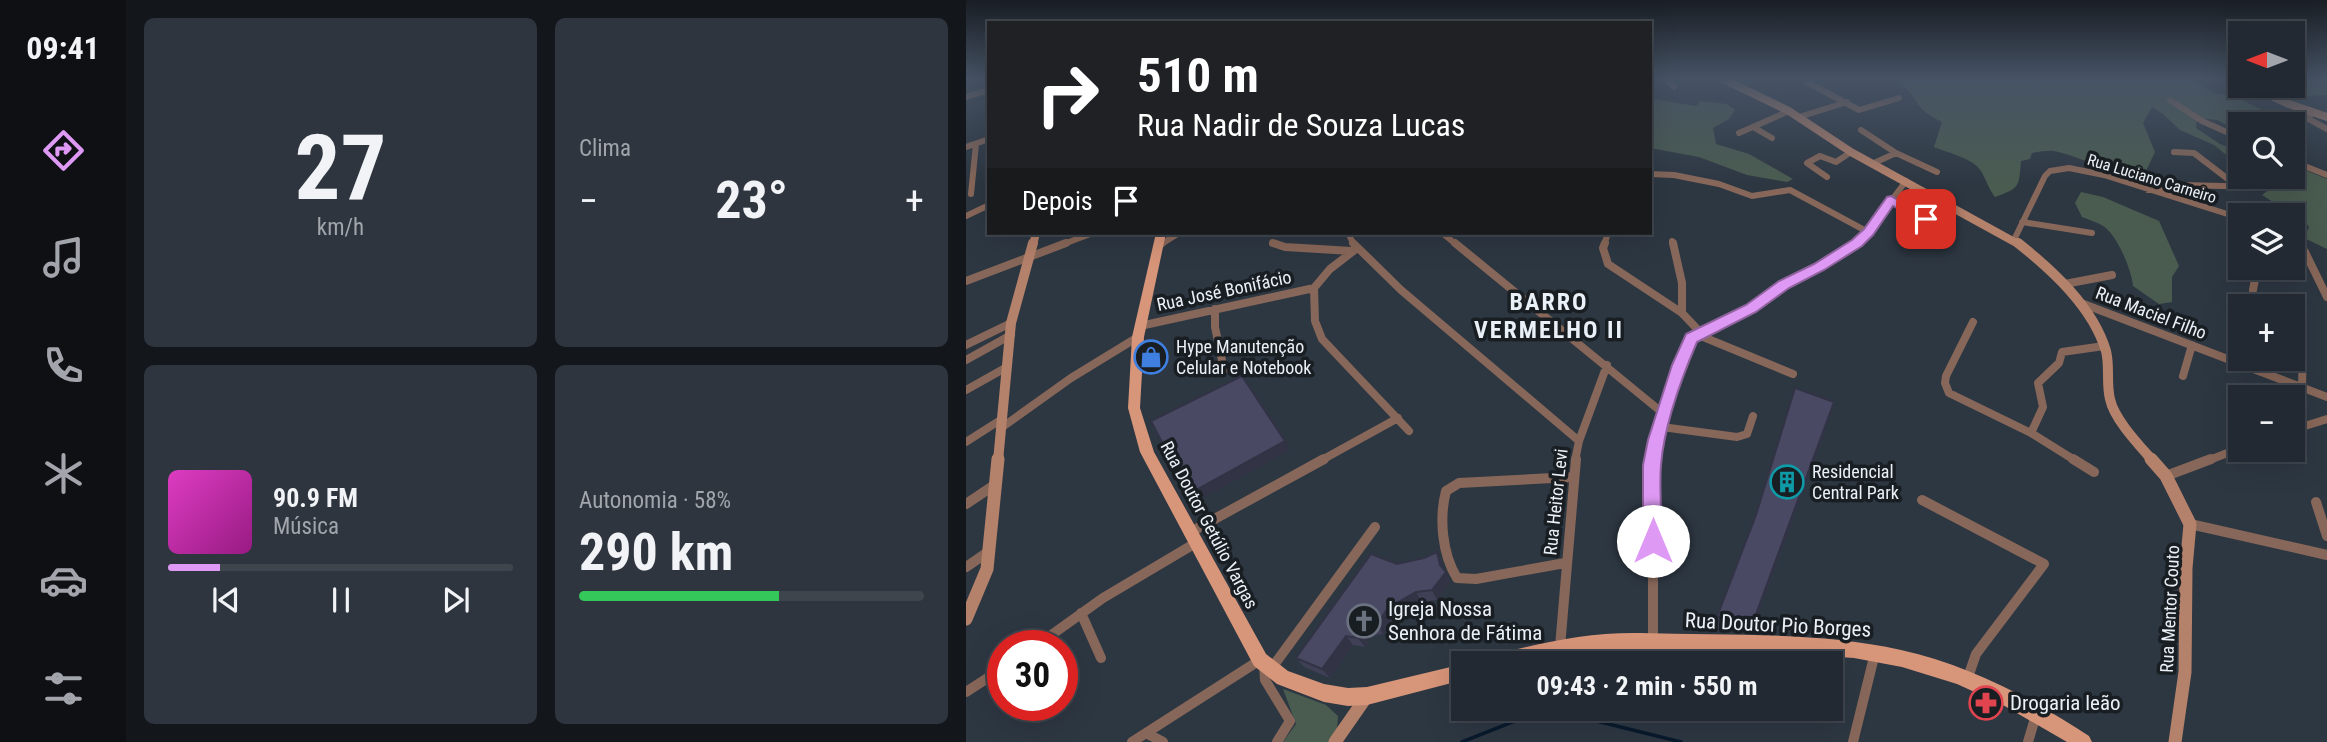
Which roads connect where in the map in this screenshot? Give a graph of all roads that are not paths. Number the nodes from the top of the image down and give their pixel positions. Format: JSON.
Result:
{"nodes":[{"id":1,"x":1783,"y":114,"type":"edge"},
{"id":2,"x":1793,"y":114,"type":"edge"},
{"id":3,"x":1810,"y":114,"type":"edge"},
{"id":4,"x":2191,"y":114,"type":"edge"},
{"id":5,"x":2312,"y":114,"type":"edge"},
{"id":6,"x":1799,"y":117,"type":"junction"},
{"id":7,"x":2305,"y":117,"type":"joint"},
{"id":8,"x":1754,"y":127,"type":"junction"},
{"id":9,"x":2327,"y":128,"type":"edge"},
{"id":10,"x":1861,"y":130,"type":"dead end"},
{"id":11,"x":2228,"y":130,"type":"edge"},
{"id":12,"x":1740,"y":133,"type":"dead end"},
{"id":13,"x":1772,"y":138,"type":"dead end"},
{"id":14,"x":987,"y":140,"type":"edge"},
{"id":15,"x":976,"y":144,"type":"junction"},
{"id":16,"x":966,"y":147,"type":"edge"},
{"id":17,"x":1852,"y":152,"type":"junction"},
{"id":18,"x":2174,"y":152,"type":"dead end"},
{"id":19,"x":1896,"y":153,"type":"junction"},
{"id":20,"x":1874,"y":163,"type":"junction"},
{"id":21,"x":2305,"y":166,"type":"edge"},
{"id":22,"x":969,"y":172,"type":"edge"},
{"id":23,"x":1937,"y":172,"type":"dead end"},
{"id":24,"x":1652,"y":174,"type":"edge"},
{"id":25,"x":2327,"y":174,"type":"edge"},
{"id":26,"x":1827,"y":177,"type":"dead end"},
{"id":27,"x":2228,"y":179,"type":"edge"},
{"id":28,"x":1906,"y":181,"type":"junction"},
{"id":29,"x":2228,"y":186,"type":"edge"},
{"id":30,"x":969,"y":190,"type":"edge"},
{"id":31,"x":2145,"y":190,"type":"junction"},
{"id":32,"x":1891,"y":200,"type":"junction"},
{"id":33,"x":987,"y":206,"type":"edge"},
{"id":34,"x":2228,"y":214,"type":"edge"},
{"id":35,"x":966,"y":216,"type":"edge"},
{"id":36,"x":2022,"y":222,"type":"junction"},
{"id":37,"x":1943,"y":228,"type":"dead end"},
{"id":38,"x":1868,"y":232,"type":"junction"},
{"id":39,"x":2092,"y":233,"type":"dead end"},
{"id":40,"x":1036,"y":235,"type":"edge"},
{"id":41,"x":1088,"y":235,"type":"edge"},
{"id":42,"x":1349,"y":235,"type":"edge"},
{"id":43,"x":1445,"y":235,"type":"edge"},
{"id":44,"x":1607,"y":235,"type":"edge"},
{"id":45,"x":1159,"y":239,"type":"edge"},
{"id":46,"x":2014,"y":240,"type":"junction"},
{"id":47,"x":1672,"y":241,"type":"dead end"},
{"id":48,"x":1272,"y":243,"type":"dead end"},
{"id":49,"x":1354,"y":250,"type":"junction"},
{"id":50,"x":2305,"y":251,"type":"edge"},
{"id":51,"x":1031,"y":256,"type":"junction"},
{"id":52,"x":2112,"y":275,"type":"dead end"},
{"id":53,"x":2255,"y":280,"type":"edge"},
{"id":54,"x":966,"y":281,"type":"edge"},
{"id":55,"x":2065,"y":284,"type":"junction"},
{"id":56,"x":1314,"y":288,"type":"junction"},
{"id":57,"x":2253,"y":290,"type":"dead end"},
{"id":58,"x":2327,"y":297,"type":"edge"},
{"id":59,"x":2081,"y":303,"type":"junction"},
{"id":60,"x":1215,"y":309,"type":"junction"},
{"id":61,"x":1682,"y":313,"type":"junction"},
{"id":62,"x":1973,"y":322,"type":"dead end"},
{"id":63,"x":1011,"y":329,"type":"junction"},
{"id":64,"x":1139,"y":331,"type":"junction"},
{"id":65,"x":1698,"y":333,"type":"junction"},
{"id":66,"x":966,"y":345,"type":"edge"},
{"id":67,"x":2192,"y":345,"type":"junction"},
{"id":68,"x":2104,"y":346,"type":"junction"},
{"id":69,"x":966,"y":360,"type":"edge"},
{"id":70,"x":1608,"y":365,"type":"junction"},
{"id":71,"x":1007,"y":367,"type":"junction"},
{"id":72,"x":1224,"y":370,"type":"dead end"},
{"id":73,"x":1793,"y":374,"type":"dead end"},
{"id":74,"x":2183,"y":376,"type":"dead end"},
{"id":75,"x":2299,"y":385,"type":"edge"},
{"id":76,"x":2305,"y":387,"type":"edge"},
{"id":77,"x":966,"y":390,"type":"edge"},
{"id":78,"x":2327,"y":397,"type":"edge"},
{"id":79,"x":1664,"y":414,"type":"junction"},
{"id":80,"x":1753,"y":416,"type":"dead end"},
{"id":81,"x":1398,"y":418,"type":"junction"},
{"id":82,"x":2327,"y":419,"type":"edge"},
{"id":83,"x":1002,"y":423,"type":"junction"},
{"id":84,"x":2305,"y":426,"type":"edge"},
{"id":85,"x":1662,"y":427,"type":"junction"},
{"id":86,"x":1409,"y":431,"type":"dead end"},
{"id":87,"x":2031,"y":433,"type":"junction"},
{"id":88,"x":1579,"y":441,"type":"junction"},
{"id":89,"x":966,"y":442,"type":"edge"},
{"id":90,"x":2228,"y":453,"type":"edge"},
{"id":91,"x":2094,"y":472,"type":"dead end"},
{"id":92,"x":2166,"y":476,"type":"junction"},
{"id":93,"x":1573,"y":477,"type":"junction"},
{"id":94,"x":993,"y":486,"type":"junction"},
{"id":95,"x":1922,"y":499,"type":"dead end"},
{"id":96,"x":2316,"y":502,"type":"dead end"},
{"id":97,"x":966,"y":504,"type":"edge"},
{"id":98,"x":2190,"y":524,"type":"junction"},
{"id":99,"x":1375,"y":527,"type":"dead end"},
{"id":100,"x":2327,"y":536,"type":"edge"},
{"id":101,"x":1191,"y":538,"type":"junction"},
{"id":102,"x":988,"y":552,"type":"junction"},
{"id":103,"x":2327,"y":555,"type":"edge"},
{"id":104,"x":1565,"y":563,"type":"junction"},
{"id":105,"x":966,"y":567,"type":"edge"},
{"id":106,"x":1081,"y":613,"type":"junction"},
{"id":107,"x":966,"y":619,"type":"edge"},
{"id":108,"x":1058,"y":630,"type":"edge"},
{"id":109,"x":1653,"y":642,"type":"junction"},
{"id":110,"x":1560,"y":647,"type":"junction"},
{"id":111,"x":1544,"y":651,"type":"edge"},
{"id":112,"x":1875,"y":653,"type":"junction"},
{"id":113,"x":1101,"y":658,"type":"dead end"},
{"id":114,"x":1265,"y":664,"type":"junction"},
{"id":115,"x":1451,"y":675,"type":"edge"},
{"id":116,"x":987,"y":678,"type":"edge"},
{"id":117,"x":1967,"y":680,"type":"junction"},
{"id":118,"x":966,"y":692,"type":"edge"},
{"id":119,"x":1367,"y":696,"type":"junction"},
{"id":120,"x":2037,"y":712,"type":"junction"},
{"id":121,"x":1146,"y":733,"type":"junction"},
{"id":122,"x":1132,"y":742,"type":"edge"},
{"id":123,"x":1163,"y":742,"type":"edge"},
{"id":124,"x":1277,"y":742,"type":"edge"},
{"id":125,"x":1335,"y":742,"type":"edge"},
{"id":126,"x":1853,"y":742,"type":"edge"},
{"id":127,"x":2028,"y":742,"type":"edge"},
{"id":128,"x":2083,"y":742,"type":"edge"},
{"id":129,"x":2175,"y":742,"type":"edge"}],
"edges":[{"from":1,"to":8,"type":"street"},
{"from":2,"to":6,"type":"street","name":"Rua Mentor Couto"},
{"from":3,"to":6,"type":"street"},
{"from":4,"to":11,"type":"street"},
{"from":5,"to":7,"type":"street"},
{"from":6,"to":17,"type":"street","name":"Rua Mentor Couto"},
{"from":7,"to":9,"type":"street"},
{"from":8,"to":12,"type":"street"},
{"from":8,"to":13,"type":"street"},
{"from":10,"to":19,"type":"street"},
{"from":14,"to":15,"type":"street"},
{"from":15,"to":16,"type":"street"},
{"from":15,"to":22,"type":"street"},
{"from":17,"to":20,"type":"street","name":"Rua Mentor Couto"},
{"from":17,"to":26,"type":"street"},
{"from":18,"to":27,"type":"street"},
{"from":19,"to":20,"type":"street"},
{"from":19,"to":23,"type":"street"},
{"from":20,"to":28,"type":"street","name":"Rua Mentor Couto"},
{"from":21,"to":25,"type":"street"},
{"from":22,"to":30,"type":"street"},
{"from":24,"to":38,"type":"street"},
{"from":28,"to":32,"type":"street"},
{"from":28,"to":46,"type":"street","name":"Rua Mentor Couto"},
{"from":29,"to":31,"type":"street"},
{"from":31,"to":34,"type":"street","name":"Rua Luciano Carneiro"},
{"from":31,"to":36,"type":"street","name":"Rua Luciano Carneiro"},
{"from":32,"to":37,"type":"street"},
{"from":32,"to":38,"type":"street"},
{"from":33,"to":35,"type":"street"},
{"from":36,"to":39,"type":"street"},
{"from":36,"to":46,"type":"street","name":"Rua Luciano Carneiro"},
{"from":38,"to":65,"type":"street"},
{"from":40,"to":51,"type":"street"},
{"from":41,"to":51,"type":"street"},
{"from":42,"to":49,"type":"street"},
{"from":43,"to":70,"type":"street"},
{"from":44,"to":61,"type":"street"},
{"from":45,"to":64,"type":"main road","name":"Rua Doutor Getúlio Vargas"},
{"from":46,"to":55,"type":"street","name":"Rua Mentor Couto"},
{"from":47,"to":61,"type":"street"},
{"from":48,"to":49,"type":"street"},
{"from":49,"to":56,"type":"street"},
{"from":49,"to":88,"type":"street"},
{"from":50,"to":58,"type":"street"},
{"from":51,"to":54,"type":"street"},
{"from":51,"to":63,"type":"street"},
{"from":52,"to":55,"type":"street"},
{"from":53,"to":57,"type":"street"},
{"from":55,"to":59,"type":"street","name":"Rua Mentor Couto"},
{"from":56,"to":60,"type":"street","name":"Rua José Bonifácio"},
{"from":56,"to":81,"type":"street"},
{"from":59,"to":67,"type":"street","name":"Rua Maciel Filho"},
{"from":59,"to":68,"type":"street","name":"Rua Mentor Couto"},
{"from":60,"to":64,"type":"street","name":"Rua José Bonifácio"},
{"from":60,"to":72,"type":"street"},
{"from":61,"to":65,"type":"street"},
{"from":62,"to":87,"type":"street"},
{"from":63,"to":66,"type":"street"},
{"from":63,"to":69,"type":"street"},
{"from":63,"to":71,"type":"street"},
{"from":64,"to":83,"type":"street","name":"Rua José Bonifácio"},
{"from":64,"to":101,"type":"main road","name":"Rua Doutor Getúlio Vargas"},
{"from":65,"to":73,"type":"street"},
{"from":65,"to":79,"type":"street"},
{"from":67,"to":74,"type":"street"},
{"from":67,"to":75,"type":"street","name":"Rua Maciel Filho"},
{"from":68,"to":87,"type":"street"},
{"from":68,"to":92,"type":"street","name":"Rua Mentor Couto"},
{"from":70,"to":79,"type":"street"},
{"from":70,"to":88,"type":"street","name":"Rua Heitor Levi"},
{"from":71,"to":77,"type":"street"},
{"from":71,"to":83,"type":"street"},
{"from":76,"to":78,"type":"street","name":"Rua Maciel Filho"},
{"from":79,"to":85,"type":"street"},
{"from":80,"to":85,"type":"street"},
{"from":81,"to":86,"type":"street"},
{"from":81,"to":101,"type":"street"},
{"from":82,"to":84,"type":"street"},
{"from":83,"to":89,"type":"street","name":"Rua José Bonifácio"},
{"from":83,"to":94,"type":"street"},
{"from":85,"to":109,"type":"street"},
{"from":87,"to":91,"type":"street"},
{"from":88,"to":93,"type":"street","name":"Rua Heitor Levi"},
{"from":90,"to":92,"type":"street"},
{"from":92,"to":98,"type":"street","name":"Rua Mentor Couto"},
{"from":93,"to":104,"type":"street","name":"Rua Heitor Levi"},
{"from":93,"to":104,"type":"street"},
{"from":94,"to":97,"type":"street"},
{"from":94,"to":102,"type":"street"},
{"from":95,"to":117,"type":"street"},
{"from":96,"to":100,"type":"street"},
{"from":98,"to":103,"type":"street"},
{"from":98,"to":129,"type":"street","name":"Rua Mentor Couto"},
{"from":99,"to":114,"type":"street"},
{"from":101,"to":106,"type":"street"},
{"from":101,"to":114,"type":"main road","name":"Rua Doutor Getúlio Vargas"},
{"from":102,"to":105,"type":"street"},
{"from":102,"to":107,"type":"street"},
{"from":104,"to":110,"type":"street","name":"Rua Heitor Levi"},
{"from":106,"to":108,"type":"street"},
{"from":106,"to":113,"type":"street"},
{"from":109,"to":110,"type":"main road","name":"Rua Doutor Pio Borges"},
{"from":109,"to":112,"type":"main road","name":"Rua Doutor Pio Borges"},
{"from":110,"to":111,"type":"main road","name":"Rua Doutor Pio Borges"},
{"from":112,"to":117,"type":"main road","name":"Rua Doutor Pio Borges"},
{"from":112,"to":126,"type":"street"},
{"from":114,"to":119,"type":"main road"},
{"from":114,"to":121,"type":"street"},
{"from":114,"to":124,"type":"street","name":"Rua Doutor Getúlio Vargas"},
{"from":115,"to":119,"type":"main road"},
{"from":116,"to":118,"type":"street"},
{"from":117,"to":120,"type":"main road","name":"Rua Doutor Pio Borges"},
{"from":119,"to":125,"type":"street"},
{"from":120,"to":127,"type":"street"},
{"from":120,"to":128,"type":"main road","name":"Rua Doutor Pio Borges"},
{"from":121,"to":122,"type":"street"},
{"from":121,"to":123,"type":"street"}]}
